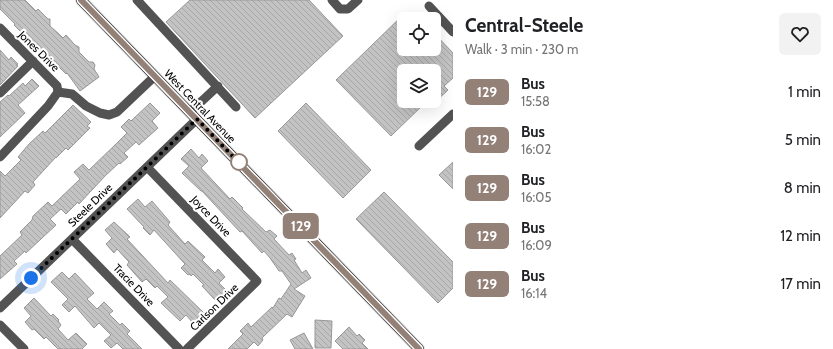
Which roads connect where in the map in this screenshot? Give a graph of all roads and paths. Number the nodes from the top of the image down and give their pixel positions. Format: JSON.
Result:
{"nodes":[{"id":1,"x":81,"y":0,"type":"edge"},
{"id":2,"x":137,"y":0,"type":"edge"},
{"id":3,"x":332,"y":0,"type":"edge"},
{"id":4,"x":358,"y":0,"type":"edge"},
{"id":5,"x":429,"y":6,"type":"dead end"},
{"id":6,"x":0,"y":28,"type":"edge"},
{"id":7,"x":453,"y":32,"type":"edge"},
{"id":8,"x":33,"y":61,"type":"junction"},
{"id":9,"x":155,"y":76,"type":"junction"},
{"id":10,"x":218,"y":86,"type":"junction"},
{"id":11,"x":58,"y":92,"type":"junction"},
{"id":12,"x":0,"y":93,"type":"edge"},
{"id":13,"x":236,"y":107,"type":"dead end"},
{"id":14,"x":453,"y":114,"type":"edge"},
{"id":15,"x":193,"y":116,"type":"junction"},
{"id":16,"x":420,"y":146,"type":"dead end"},
{"id":17,"x":0,"y":157,"type":"edge"},
{"id":18,"x":147,"y":167,"type":"junction"},
{"id":19,"x":72,"y":239,"type":"junction"},
{"id":20,"x":257,"y":282,"type":"joint"},
{"id":21,"x":0,"y":308,"type":"edge"},
{"id":22,"x":0,"y":324,"type":"edge"},
{"id":23,"x":24,"y":349,"type":"edge"},
{"id":24,"x":179,"y":349,"type":"edge"},
{"id":25,"x":187,"y":349,"type":"edge"},
{"id":26,"x":419,"y":349,"type":"edge"}],
"edges":[{"from":1,"to":9,"type":"main road","name":"West Central Avenue"},
{"from":2,"to":10,"type":"street"},
{"from":3,"to":4,"type":"street"},
{"from":5,"to":7,"type":"street"},
{"from":6,"to":8,"type":"street","name":"Jones Drive"},
{"from":8,"to":11,"type":"street","name":"Jones Drive"},
{"from":8,"to":12,"type":"street"},
{"from":9,"to":11,"type":"street"},
{"from":9,"to":15,"type":"main road","name":"West Central Avenue"},
{"from":10,"to":13,"type":"street"},
{"from":10,"to":15,"type":"street","name":"Steele Drive"},
{"from":11,"to":17,"type":"street"},
{"from":14,"to":16,"type":"street"},
{"from":15,"to":18,"type":"street","name":"Steele Drive"},
{"from":15,"to":26,"type":"main road","name":"West Central Avenue"},
{"from":18,"to":19,"type":"street","name":"Steele Drive"},
{"from":18,"to":20,"type":"street","name":"Joyce Drive"},
{"from":19,"to":21,"type":"street","name":"Steele Drive"},
{"from":19,"to":24,"type":"street","name":"Tracie Drive"},
{"from":20,"to":25,"type":"street","name":"Carlson Drive"},
{"from":22,"to":23,"type":"street"}]}
